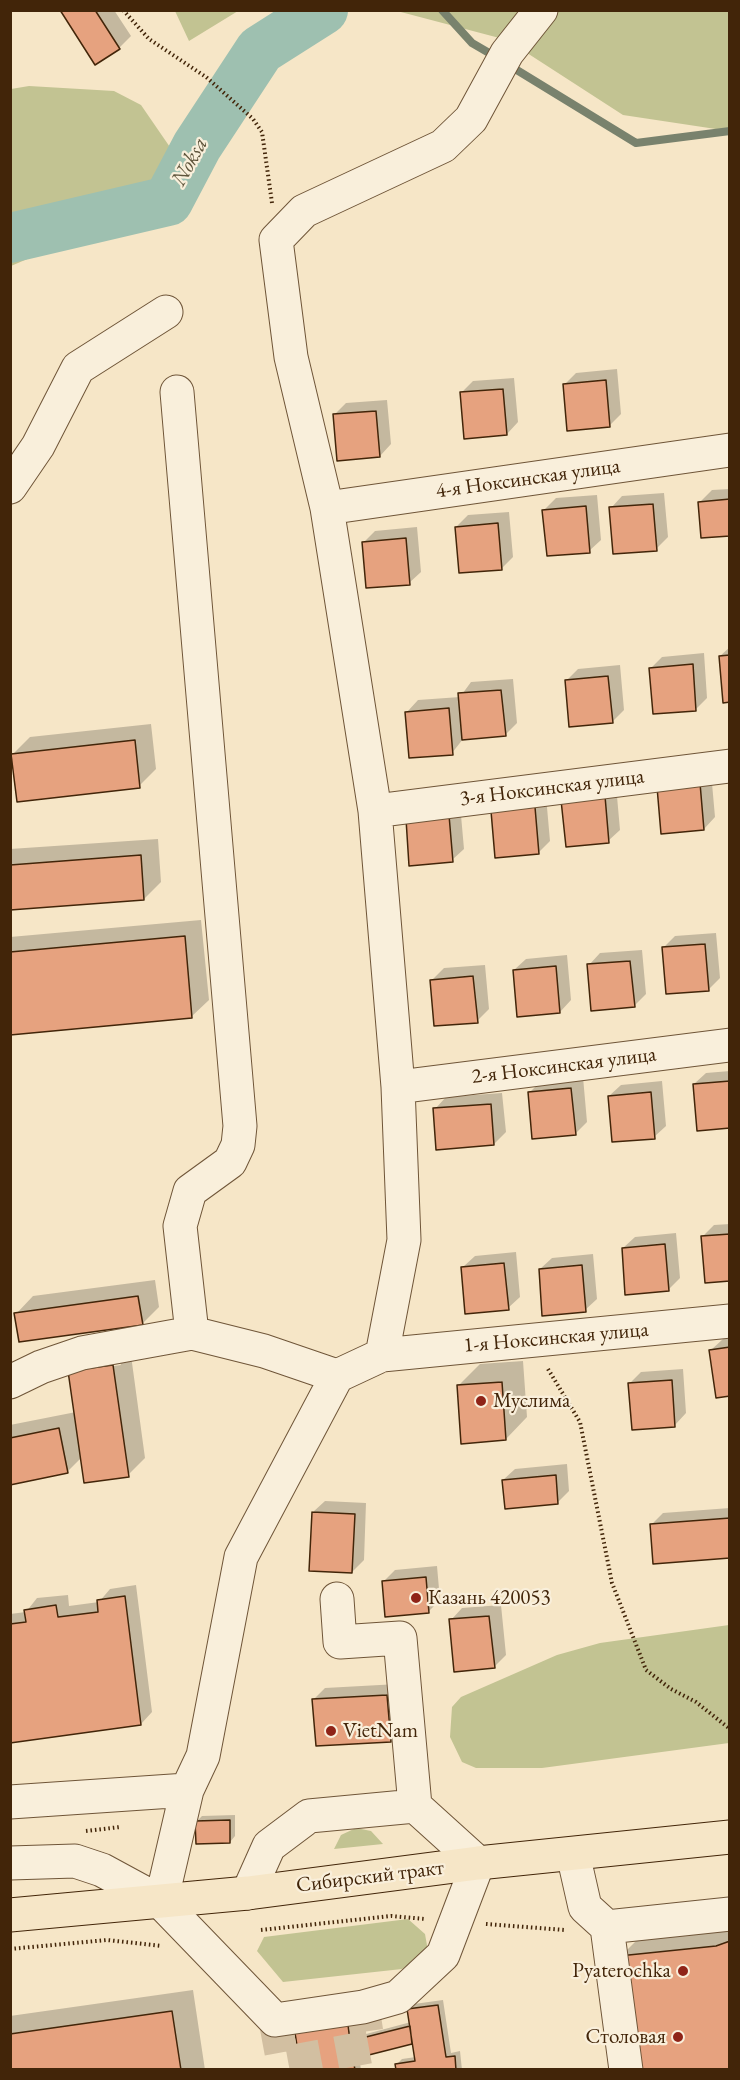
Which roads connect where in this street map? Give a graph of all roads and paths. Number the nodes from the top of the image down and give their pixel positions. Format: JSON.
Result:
{"nodes":[{"id":1,"x":123,"y":10,"type":"edge"},
{"id":2,"x":541,"y":10,"type":"edge"},
{"id":3,"x":276,"y":240,"type":"junction"},
{"id":4,"x":166,"y":312,"type":"dead end"},
{"id":5,"x":177,"y":392,"type":"dead end"},
{"id":6,"x":729,"y":450,"type":"edge"},
{"id":7,"x":10,"y":487,"type":"edge"},
{"id":8,"x":327,"y":508,"type":"junction"},
{"id":9,"x":729,"y":766,"type":"edge"},
{"id":10,"x":375,"y":811,"type":"junction"},
{"id":11,"x":729,"y":1045,"type":"edge"},
{"id":12,"x":398,"y":1087,"type":"junction"},
{"id":13,"x":729,"y":1321,"type":"edge"},
{"id":14,"x":192,"y":1333,"type":"junction"},
{"id":15,"x":531,"y":1340,"type":"junction"},
{"id":16,"x":382,"y":1354,"type":"junction"},
{"id":17,"x":338,"y":1376,"type":"junction"},
{"id":18,"x":10,"y":1382,"type":"edge"},
{"id":19,"x":337,"y":1599,"type":"dead end"},
{"id":20,"x":729,"y":1729,"type":"edge"},
{"id":21,"x":187,"y":1790,"type":"junction"},
{"id":22,"x":10,"y":1802,"type":"edge"},
{"id":23,"x":415,"y":1806,"type":"junction"},
{"id":24,"x":123,"y":1827,"type":"dead end"},
{"id":25,"x":78,"y":1832,"type":"dead end"},
{"id":26,"x":729,"y":1837,"type":"edge"},
{"id":27,"x":573,"y":1854,"type":"junction"},
{"id":28,"x":10,"y":1863,"type":"edge"},
{"id":29,"x":477,"y":1863,"type":"junction"},
{"id":30,"x":248,"y":1893,"type":"junction"},
{"id":31,"x":161,"y":1902,"type":"junction"},
{"id":32,"x":729,"y":1914,"type":"edge"},
{"id":33,"x":10,"y":1915,"type":"edge"},
{"id":34,"x":607,"y":1927,"type":"junction"},
{"id":35,"x":172,"y":1947,"type":"dead end"},
{"id":36,"x":10,"y":1949,"type":"edge"},
{"id":37,"x":626,"y":2070,"type":"edge"}],
"edges":[{"from":1,"to":3,"type":"path"},
{"from":2,"to":3,"type":"street"},
{"from":3,"to":8,"type":"street"},
{"from":4,"to":7,"type":"street"},
{"from":5,"to":14,"type":"street"},
{"from":6,"to":8,"type":"street","name":"4-я Ноксинская улица"},
{"from":8,"to":10,"type":"street"},
{"from":9,"to":10,"type":"street","name":"3-я Ноксинская улица"},
{"from":10,"to":12,"type":"street"},
{"from":11,"to":12,"type":"street","name":"2-я Ноксинская улица"},
{"from":12,"to":16,"type":"street"},
{"from":13,"to":15,"type":"street","name":"1-я Ноксинская улица"},
{"from":14,"to":17,"type":"street"},
{"from":14,"to":18,"type":"street"},
{"from":15,"to":16,"type":"street","name":"1-я Ноксинская улица"},
{"from":15,"to":20,"type":"path"},
{"from":16,"to":17,"type":"street"},
{"from":17,"to":21,"type":"street"},
{"from":19,"to":23,"type":"street"},
{"from":21,"to":22,"type":"street"},
{"from":21,"to":31,"type":"street"},
{"from":23,"to":29,"type":"street"},
{"from":23,"to":30,"type":"street"},
{"from":24,"to":25,"type":"path"},
{"from":26,"to":27,"type":"main road","name":"Сибирский тракт"},
{"from":27,"to":29,"type":"main road","name":"Сибирский тракт"},
{"from":27,"to":34,"type":"street"},
{"from":28,"to":31,"type":"street"},
{"from":29,"to":30,"type":"main road","name":"Сибирский тракт"},
{"from":29,"to":31,"type":"street"},
{"from":30,"to":31,"type":"main road","name":"Сибирский тракт"},
{"from":31,"to":33,"type":"main road","name":"Сибирский тракт"},
{"from":32,"to":34,"type":"street"},
{"from":34,"to":37,"type":"street"},
{"from":35,"to":36,"type":"path"}]}
